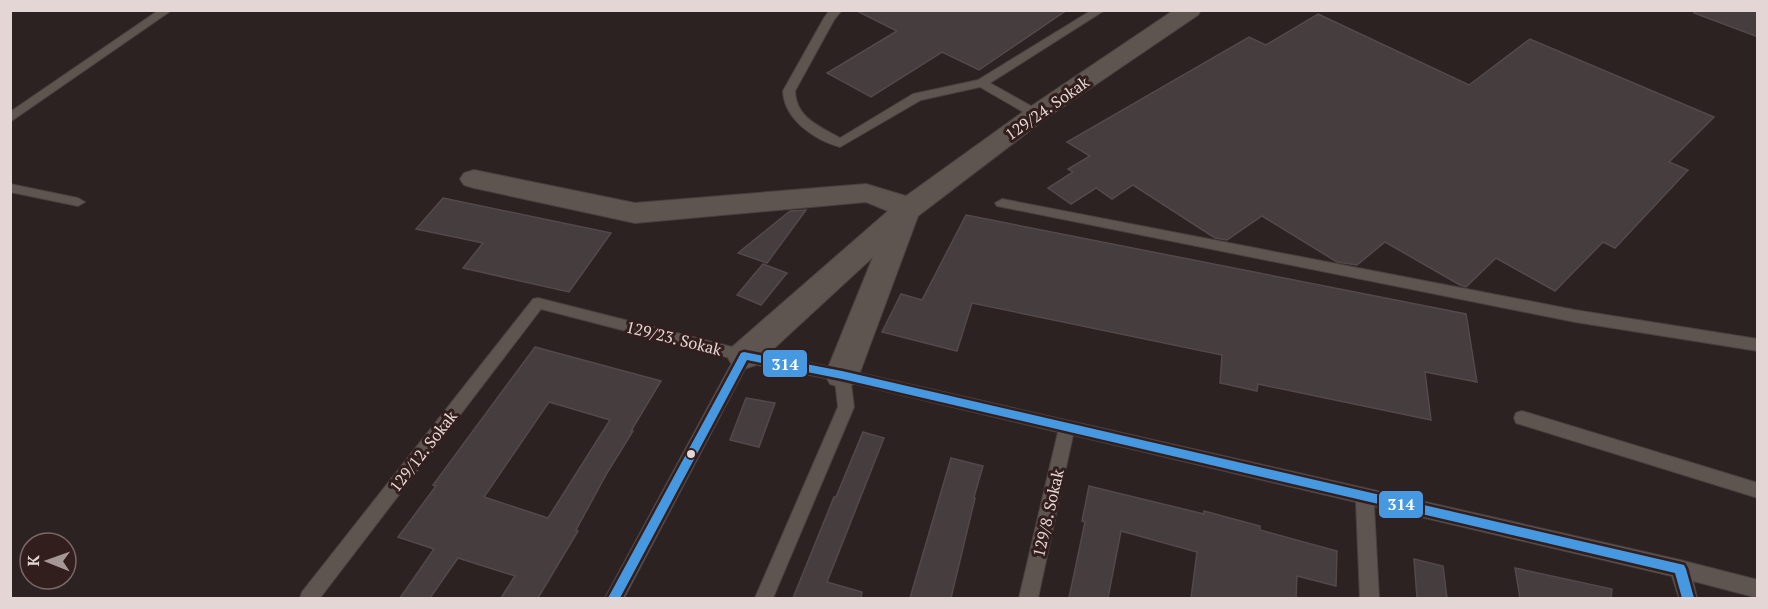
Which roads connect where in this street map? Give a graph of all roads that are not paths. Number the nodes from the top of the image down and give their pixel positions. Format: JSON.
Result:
{"nodes":[{"id":1,"x":167,"y":10,"type":"edge"},
{"id":2,"x":837,"y":10,"type":"edge"},
{"id":3,"x":1100,"y":10,"type":"edge"},
{"id":4,"x":1190,"y":10,"type":"edge"},
{"id":5,"x":982,"y":83,"type":"junction"},
{"id":6,"x":1035,"y":114,"type":"junction"},
{"id":7,"x":10,"y":118,"type":"edge"},
{"id":8,"x":474,"y":179,"type":"dead end"},
{"id":9,"x":10,"y":188,"type":"edge"},
{"id":10,"x":78,"y":202,"type":"dead end"},
{"id":11,"x":1002,"y":203,"type":"dead end"},
{"id":12,"x":907,"y":209,"type":"junction"},
{"id":13,"x":538,"y":303,"type":"joint"},
{"id":14,"x":1758,"y":345,"type":"edge"},
{"id":15,"x":744,"y":356,"type":"junction"},
{"id":16,"x":842,"y":375,"type":"junction"},
{"id":17,"x":1522,"y":418,"type":"dead end"},
{"id":18,"x":1067,"y":427,"type":"junction"},
{"id":19,"x":1758,"y":492,"type":"edge"},
{"id":20,"x":1365,"y":497,"type":"junction"},
{"id":21,"x":1680,"y":569,"type":"junction"},
{"id":22,"x":1758,"y":589,"type":"edge"},
{"id":23,"x":309,"y":598,"type":"edge"},
{"id":24,"x":614,"y":598,"type":"edge"},
{"id":25,"x":764,"y":598,"type":"edge"},
{"id":26,"x":1028,"y":598,"type":"edge"},
{"id":27,"x":1369,"y":598,"type":"edge"},
{"id":28,"x":1688,"y":598,"type":"edge"}],
"edges":[{"from":1,"to":7,"type":"lane"},
{"from":2,"to":5,"type":"lane"},
{"from":3,"to":5,"type":"lane"},
{"from":4,"to":6,"type":"street","name":"129/24. Sokak"},
{"from":5,"to":6,"type":"lane"},
{"from":6,"to":12,"type":"street","name":"129/24. Sokak"},
{"from":8,"to":12,"type":"street"},
{"from":9,"to":10,"type":"lane"},
{"from":11,"to":14,"type":"lane"},
{"from":12,"to":15,"type":"street","name":"129/24. Sokak"},
{"from":12,"to":16,"type":"street"},
{"from":13,"to":15,"type":"lane","name":"129/23. Sokak"},
{"from":13,"to":23,"type":"lane","name":"129/12. Sokak"},
{"from":15,"to":16,"type":"lane","name":"129/23. Sokak"},
{"from":15,"to":24,"type":"lane"},
{"from":16,"to":18,"type":"lane","name":"129/23. Sokak"},
{"from":16,"to":25,"type":"lane"},
{"from":17,"to":19,"type":"lane"},
{"from":18,"to":20,"type":"lane","name":"129/23. Sokak"},
{"from":18,"to":26,"type":"lane","name":"129/8. Sokak"},
{"from":20,"to":21,"type":"lane","name":"129/23. Sokak"},
{"from":20,"to":27,"type":"lane"},
{"from":21,"to":22,"type":"lane","name":"129/23. Sokak"},
{"from":21,"to":28,"type":"lane"}]}
